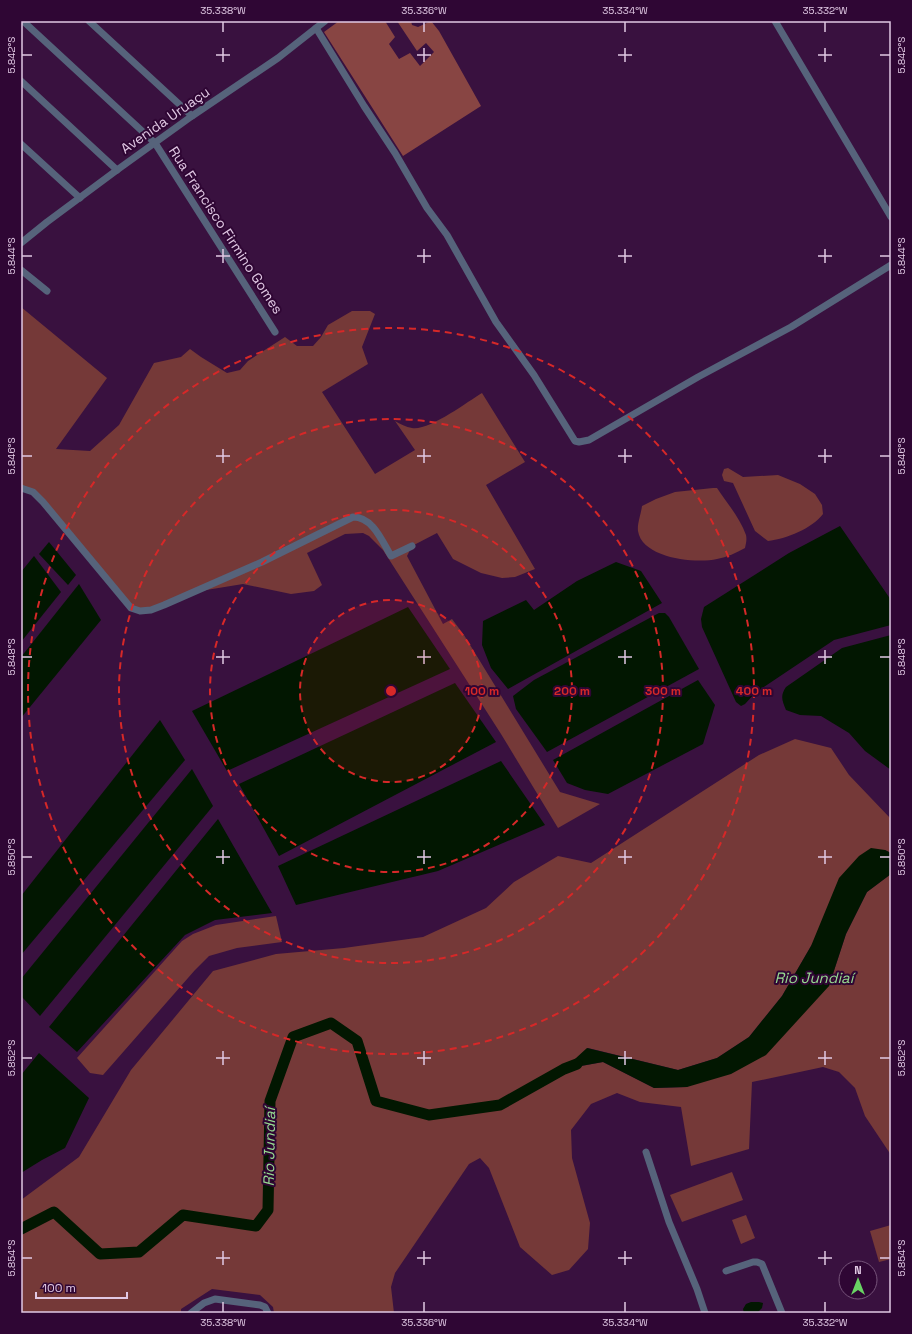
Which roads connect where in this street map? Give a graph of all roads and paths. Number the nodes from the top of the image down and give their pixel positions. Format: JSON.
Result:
{"nodes":[{"id":1,"x":23,"y":21,"type":"edge"},
{"id":2,"x":89,"y":21,"type":"edge"},
{"id":3,"x":325,"y":21,"type":"edge"},
{"id":4,"x":775,"y":21,"type":"edge"},
{"id":5,"x":316,"y":28,"type":"junction"},
{"id":6,"x":21,"y":81,"type":"edge"},
{"id":7,"x":192,"y":116,"type":"junction"},
{"id":8,"x":155,"y":143,"type":"junction"},
{"id":9,"x":21,"y":144,"type":"edge"},
{"id":10,"x":117,"y":170,"type":"junction"},
{"id":11,"x":80,"y":198,"type":"junction"},
{"id":12,"x":891,"y":217,"type":"edge"},
{"id":13,"x":21,"y":243,"type":"edge"},
{"id":14,"x":891,"y":265,"type":"edge"},
{"id":15,"x":21,"y":270,"type":"edge"},
{"id":16,"x":47,"y":291,"type":"dead end"},
{"id":17,"x":275,"y":332,"type":"dead end"},
{"id":18,"x":21,"y":488,"type":"edge"},
{"id":19,"x":412,"y":546,"type":"dead end"},
{"id":20,"x":646,"y":1152,"type":"dead end"},
{"id":21,"x":726,"y":1271,"type":"dead end"},
{"id":22,"x":191,"y":1313,"type":"edge"},
{"id":23,"x":268,"y":1313,"type":"edge"},
{"id":24,"x":705,"y":1313,"type":"edge"},
{"id":25,"x":782,"y":1313,"type":"edge"}],
"edges":[{"from":1,"to":8,"type":"street","name":"Rua Francisco Firmino Gomes"},
{"from":2,"to":7,"type":"street"},
{"from":3,"to":5,"type":"street","name":"Avenida Uruaçu"},
{"from":4,"to":12,"type":"street"},
{"from":5,"to":7,"type":"street","name":"Avenida Uruaçu"},
{"from":5,"to":14,"type":"street"},
{"from":6,"to":10,"type":"street"},
{"from":7,"to":8,"type":"street","name":"Avenida Uruaçu"},
{"from":8,"to":10,"type":"street","name":"Avenida Uruaçu"},
{"from":8,"to":17,"type":"street","name":"Rua Francisco Firmino Gomes"},
{"from":9,"to":11,"type":"street"},
{"from":10,"to":11,"type":"street","name":"Avenida Uruaçu"},
{"from":11,"to":13,"type":"street","name":"Avenida Uruaçu"},
{"from":15,"to":16,"type":"street"},
{"from":18,"to":19,"type":"street"},
{"from":20,"to":24,"type":"street"},
{"from":21,"to":25,"type":"street"},
{"from":22,"to":23,"type":"street"}]}
